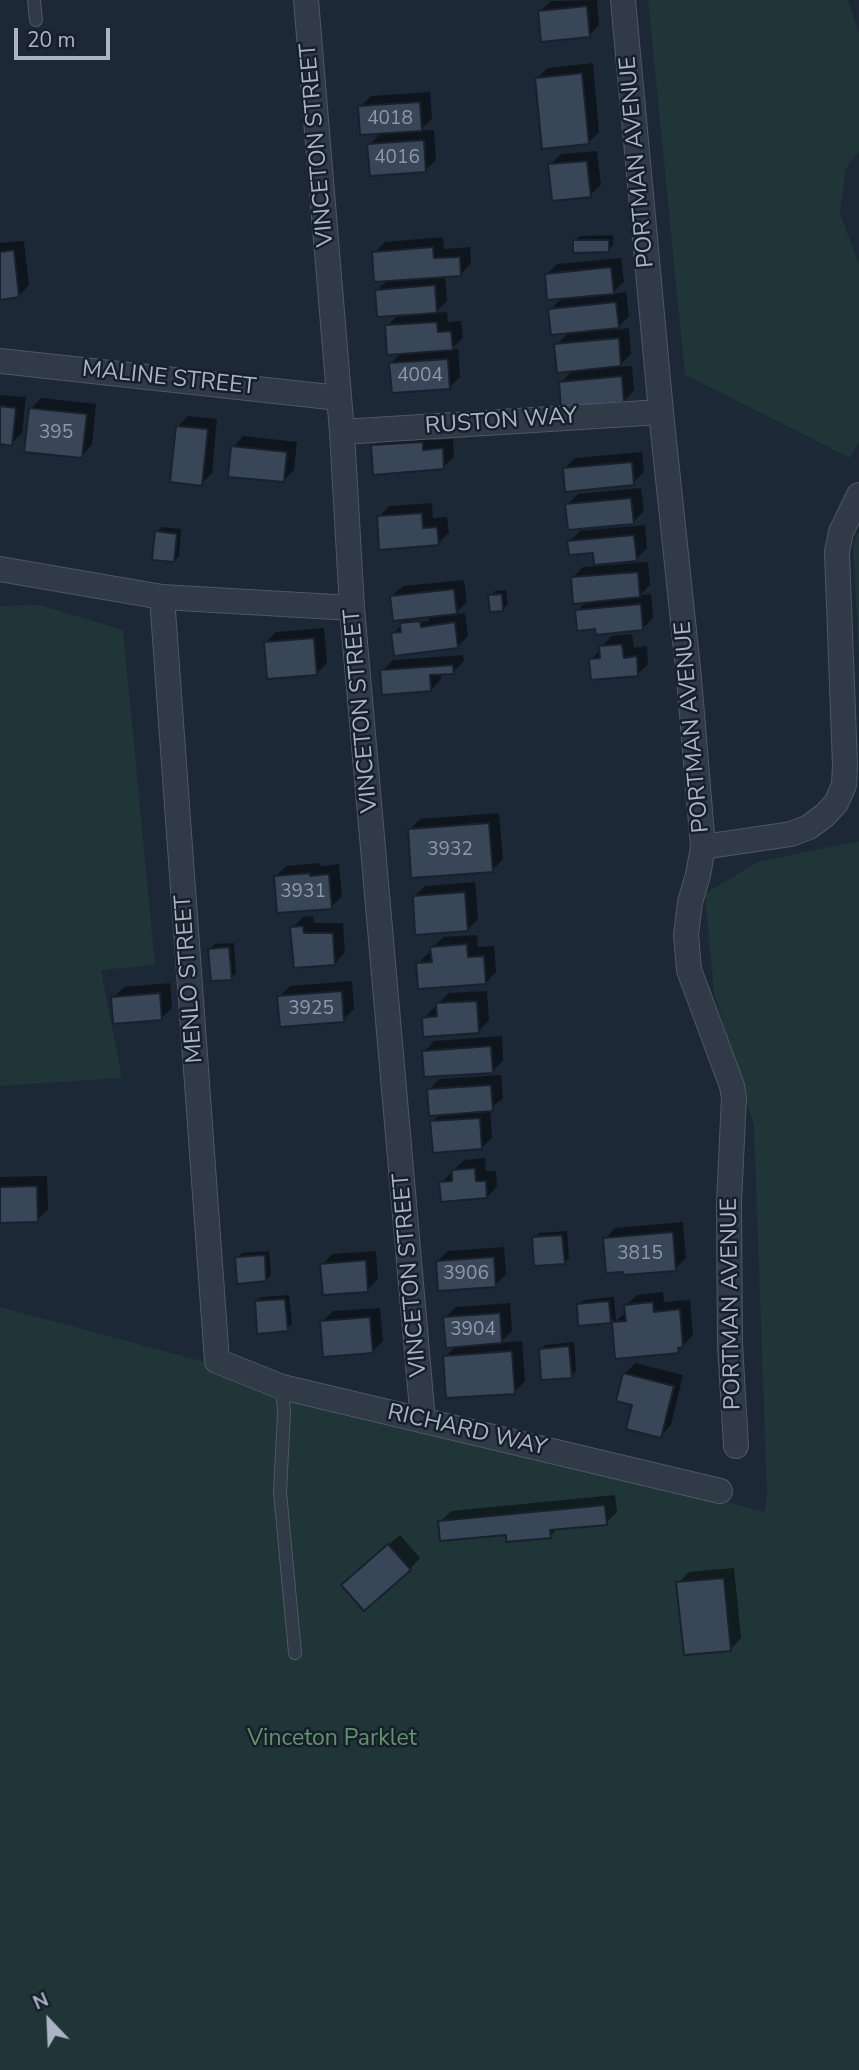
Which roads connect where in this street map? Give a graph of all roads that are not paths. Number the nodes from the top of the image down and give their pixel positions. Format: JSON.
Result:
{"nodes":[{"id":1,"x":34,"y":0,"type":"edge"},
{"id":2,"x":306,"y":0,"type":"edge"},
{"id":3,"x":623,"y":0,"type":"edge"},
{"id":4,"x":36,"y":20,"type":"dead end"},
{"id":5,"x":0,"y":361,"type":"edge"},
{"id":6,"x":339,"y":398,"type":"junction"},
{"id":7,"x":661,"y":412,"type":"junction"},
{"id":8,"x":342,"y":432,"type":"junction"},
{"id":9,"x":859,"y":495,"type":"edge"},
{"id":10,"x":0,"y":569,"type":"edge"},
{"id":11,"x":162,"y":597,"type":"junction"},
{"id":12,"x":352,"y":608,"type":"junction"},
{"id":13,"x":703,"y":847,"type":"junction"},
{"id":14,"x":218,"y":1361,"type":"joint"},
{"id":15,"x":282,"y":1387,"type":"junction"},
{"id":16,"x":423,"y":1420,"type":"junction"},
{"id":17,"x":736,"y":1446,"type":"dead end"},
{"id":18,"x":720,"y":1491,"type":"dead end"},
{"id":19,"x":295,"y":1653,"type":"dead end"}],
"edges":[{"from":1,"to":4,"type":"lane"},
{"from":2,"to":6,"type":"street","name":"VINCETON STREET"},
{"from":3,"to":7,"type":"street","name":"PORTMAN AVENUE"},
{"from":5,"to":6,"type":"street","name":"MALINE STREET"},
{"from":6,"to":8,"type":"street","name":"VINCETON STREET"},
{"from":7,"to":8,"type":"street","name":"RUSTON WAY"},
{"from":7,"to":13,"type":"street","name":"PORTMAN AVENUE"},
{"from":8,"to":12,"type":"street","name":"VINCETON STREET"},
{"from":9,"to":13,"type":"street"},
{"from":10,"to":11,"type":"street"},
{"from":11,"to":12,"type":"street"},
{"from":11,"to":14,"type":"street","name":"MENLO STREET"},
{"from":12,"to":16,"type":"street","name":"VINCETON STREET"},
{"from":13,"to":17,"type":"street","name":"PORTMAN AVENUE"},
{"from":14,"to":15,"type":"street","name":"RICHARD WAY"},
{"from":15,"to":16,"type":"street","name":"RICHARD WAY"},
{"from":15,"to":19,"type":"lane"},
{"from":16,"to":18,"type":"street","name":"RICHARD WAY"}]}
